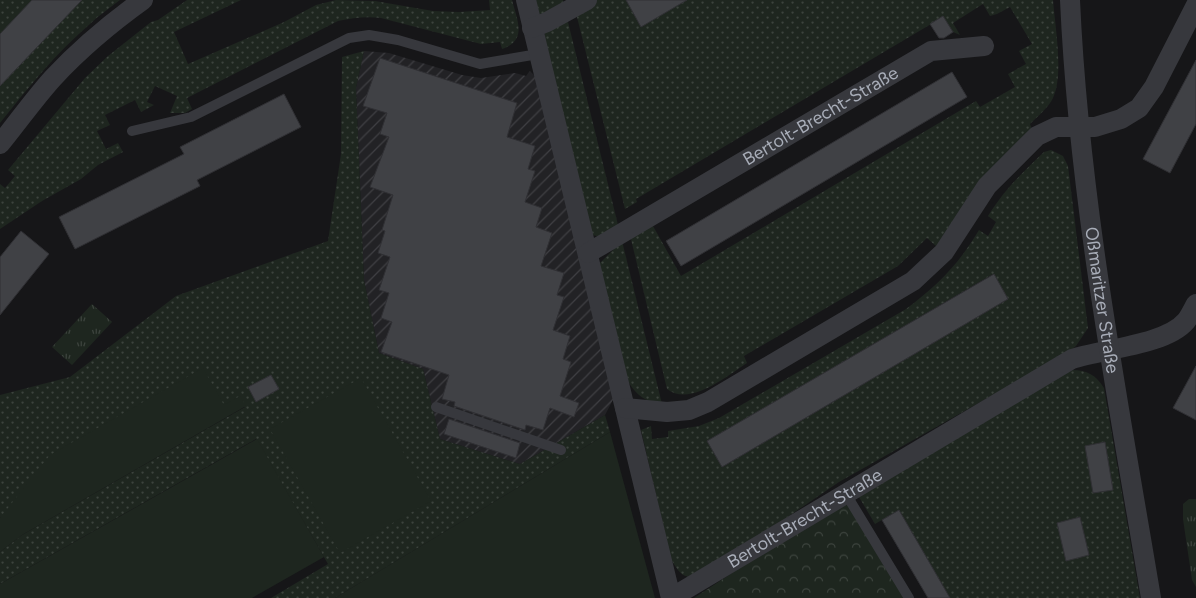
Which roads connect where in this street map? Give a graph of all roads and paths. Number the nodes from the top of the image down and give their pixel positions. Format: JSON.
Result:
{"nodes":[{"id":1,"x":144,"y":0,"type":"edge"},
{"id":2,"x":526,"y":0,"type":"edge"},
{"id":3,"x":587,"y":0,"type":"edge"},
{"id":4,"x":1070,"y":0,"type":"edge"},
{"id":5,"x":1196,"y":6,"type":"edge"},
{"id":6,"x":532,"y":28,"type":"junction"},
{"id":7,"x":984,"y":46,"type":"dead end"},
{"id":8,"x":538,"y":54,"type":"junction"},
{"id":9,"x":1080,"y":127,"type":"junction"},
{"id":10,"x":132,"y":131,"type":"dead end"},
{"id":11,"x":0,"y":144,"type":"edge"},
{"id":12,"x":588,"y":253,"type":"junction"},
{"id":13,"x":1196,"y":304,"type":"edge"},
{"id":14,"x":1110,"y":349,"type":"junction"},
{"id":15,"x":436,"y":407,"type":"dead end"},
{"id":16,"x":625,"y":408,"type":"junction"},
{"id":17,"x":561,"y":450,"type":"dead end"},
{"id":18,"x":846,"y":494,"type":"junction"},
{"id":19,"x":671,"y":598,"type":"edge"},
{"id":20,"x":909,"y":598,"type":"edge"},
{"id":21,"x":1151,"y":598,"type":"edge"}],
"edges":[{"from":1,"to":11,"type":"street"},
{"from":2,"to":6,"type":"street","name":"Bertolt-Brecht-Straße"},
{"from":3,"to":6,"type":"street"},
{"from":4,"to":9,"type":"street","name":"Oßmaritzer Straße"},
{"from":5,"to":9,"type":"street"},
{"from":6,"to":8,"type":"street","name":"Bertolt-Brecht-Straße"},
{"from":7,"to":12,"type":"street","name":"Bertolt-Brecht-Straße"},
{"from":8,"to":10,"type":"lane"},
{"from":8,"to":12,"type":"street","name":"Bertolt-Brecht-Straße"},
{"from":9,"to":14,"type":"street","name":"Oßmaritzer Straße"},
{"from":9,"to":16,"type":"street"},
{"from":12,"to":16,"type":"street","name":"Bertolt-Brecht-Straße"},
{"from":13,"to":14,"type":"street","name":"Bertolt-Brecht-Straße"},
{"from":14,"to":18,"type":"street","name":"Bertolt-Brecht-Straße"},
{"from":14,"to":21,"type":"street","name":"Oßmaritzer Straße"},
{"from":15,"to":17,"type":"lane"},
{"from":16,"to":19,"type":"street","name":"Bertolt-Brecht-Straße"},
{"from":18,"to":19,"type":"street","name":"Bertolt-Brecht-Straße"},
{"from":18,"to":20,"type":"lane"}]}
